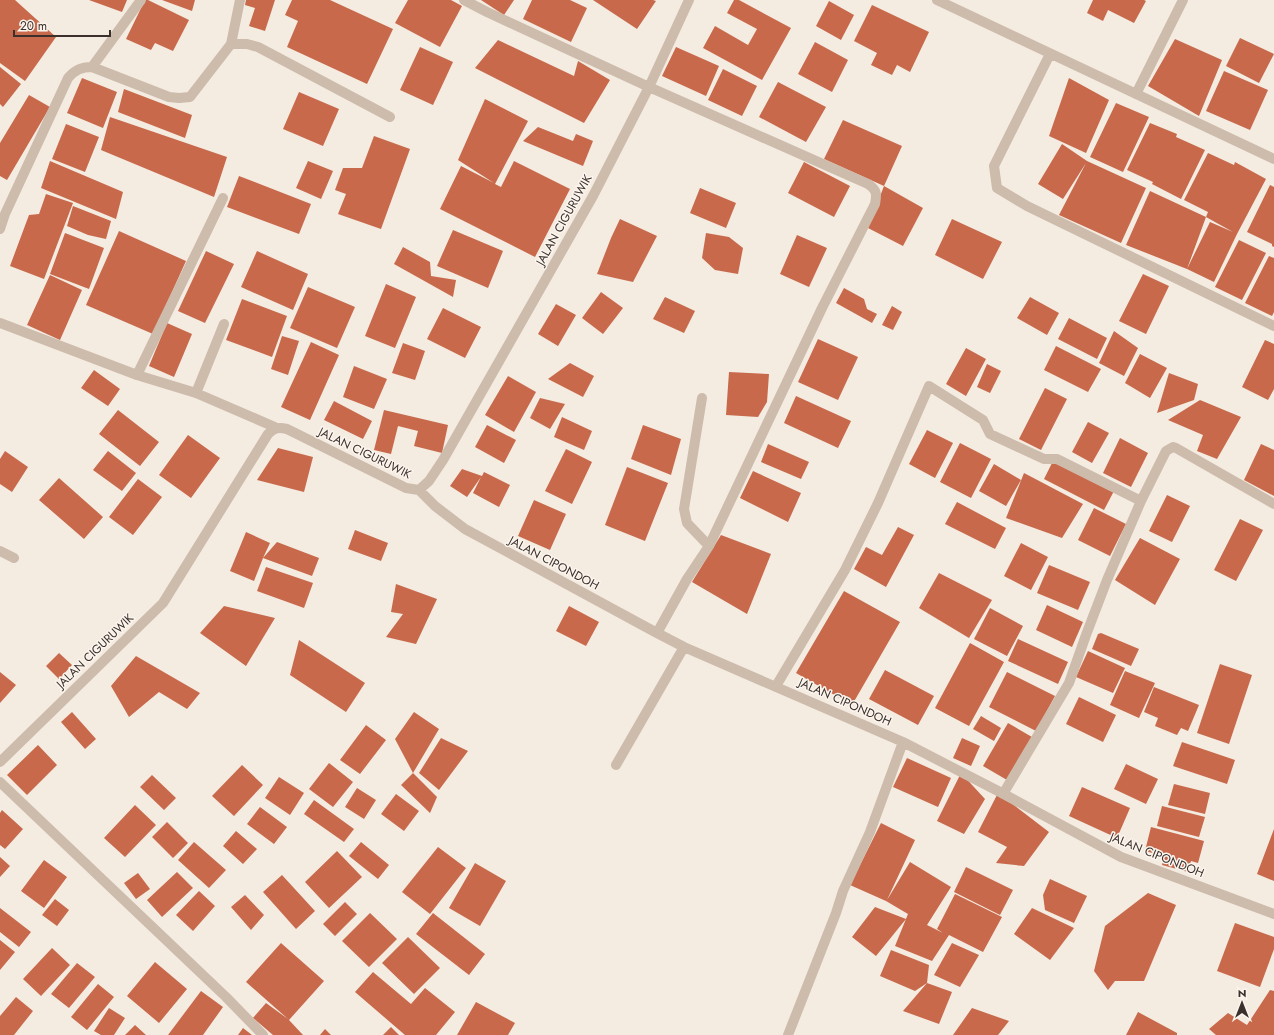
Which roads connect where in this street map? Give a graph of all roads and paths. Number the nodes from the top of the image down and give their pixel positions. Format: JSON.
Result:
{"nodes":[{"id":1,"x":141,"y":0,"type":"edge"},
{"id":2,"x":240,"y":0,"type":"edge"},
{"id":3,"x":464,"y":0,"type":"edge"},
{"id":4,"x":689,"y":0,"type":"edge"},
{"id":5,"x":937,"y":0,"type":"edge"},
{"id":6,"x":1183,"y":0,"type":"edge"},
{"id":7,"x":231,"y":44,"type":"junction"},
{"id":8,"x":1050,"y":54,"type":"junction"},
{"id":9,"x":92,"y":67,"type":"junction"},
{"id":10,"x":649,"y":87,"type":"junction"},
{"id":11,"x":1136,"y":94,"type":"junction"},
{"id":12,"x":390,"y":117,"type":"dead end"},
{"id":13,"x":1273,"y":156,"type":"edge"},
{"id":14,"x":223,"y":198,"type":"dead end"},
{"id":15,"x":2,"y":211,"type":"edge"},
{"id":16,"x":0,"y":229,"type":"edge"},
{"id":17,"x":0,"y":323,"type":"edge"},
{"id":18,"x":224,"y":324,"type":"dead end"},
{"id":19,"x":1274,"y":326,"type":"edge"},
{"id":20,"x":137,"y":375,"type":"junction"},
{"id":21,"x":196,"y":393,"type":"junction"},
{"id":22,"x":702,"y":398,"type":"dead end"},
{"id":23,"x":277,"y":428,"type":"junction"},
{"id":24,"x":419,"y":490,"type":"junction"},
{"id":25,"x":1141,"y":502,"type":"junction"},
{"id":26,"x":1274,"y":504,"type":"edge"},
{"id":27,"x":709,"y":546,"type":"junction"},
{"id":28,"x":0,"y":551,"type":"edge"},
{"id":29,"x":14,"y":558,"type":"dead end"},
{"id":30,"x":657,"y":633,"type":"junction"},
{"id":31,"x":684,"y":647,"type":"junction"},
{"id":32,"x":776,"y":686,"type":"junction"},
{"id":33,"x":903,"y":742,"type":"junction"},
{"id":34,"x":0,"y":762,"type":"edge"},
{"id":35,"x":616,"y":765,"type":"dead end"},
{"id":36,"x":0,"y":782,"type":"edge"},
{"id":37,"x":1003,"y":794,"type":"junction"},
{"id":38,"x":1274,"y":914,"type":"edge"},
{"id":39,"x":263,"y":1035,"type":"edge"},
{"id":40,"x":788,"y":1035,"type":"edge"}],
"edges":[{"from":1,"to":9,"type":"street"},
{"from":2,"to":7,"type":"street"},
{"from":3,"to":10,"type":"street"},
{"from":4,"to":10,"type":"street","name":"JALAN CIGURUWIK"},
{"from":5,"to":8,"type":"street"},
{"from":6,"to":11,"type":"street"},
{"from":7,"to":9,"type":"street"},
{"from":7,"to":12,"type":"street"},
{"from":8,"to":11,"type":"street"},
{"from":8,"to":19,"type":"street"},
{"from":9,"to":15,"type":"street"},
{"from":10,"to":24,"type":"street","name":"JALAN CIGURUWIK"},
{"from":10,"to":27,"type":"street"},
{"from":11,"to":13,"type":"street"},
{"from":14,"to":20,"type":"street"},
{"from":15,"to":16,"type":"street"},
{"from":17,"to":20,"type":"street"},
{"from":18,"to":21,"type":"street"},
{"from":20,"to":21,"type":"street"},
{"from":21,"to":23,"type":"street"},
{"from":22,"to":27,"type":"street"},
{"from":23,"to":24,"type":"street","name":"JALAN CIGURUWIK"},
{"from":23,"to":34,"type":"street","name":"JALAN CIGURUWIK"},
{"from":24,"to":30,"type":"street","name":"JALAN CIPONDOH"},
{"from":25,"to":26,"type":"street"},
{"from":25,"to":32,"type":"street"},
{"from":25,"to":37,"type":"street"},
{"from":27,"to":30,"type":"street"},
{"from":28,"to":29,"type":"street"},
{"from":30,"to":31,"type":"street","name":"JALAN CIPONDOH"},
{"from":31,"to":32,"type":"street","name":"JALAN CIPONDOH"},
{"from":31,"to":35,"type":"street"},
{"from":32,"to":33,"type":"street","name":"JALAN CIPONDOH"},
{"from":33,"to":37,"type":"street","name":"JALAN CIPONDOH"},
{"from":33,"to":40,"type":"street"},
{"from":36,"to":39,"type":"street"},
{"from":37,"to":38,"type":"street","name":"JALAN CIPONDOH"}]}
